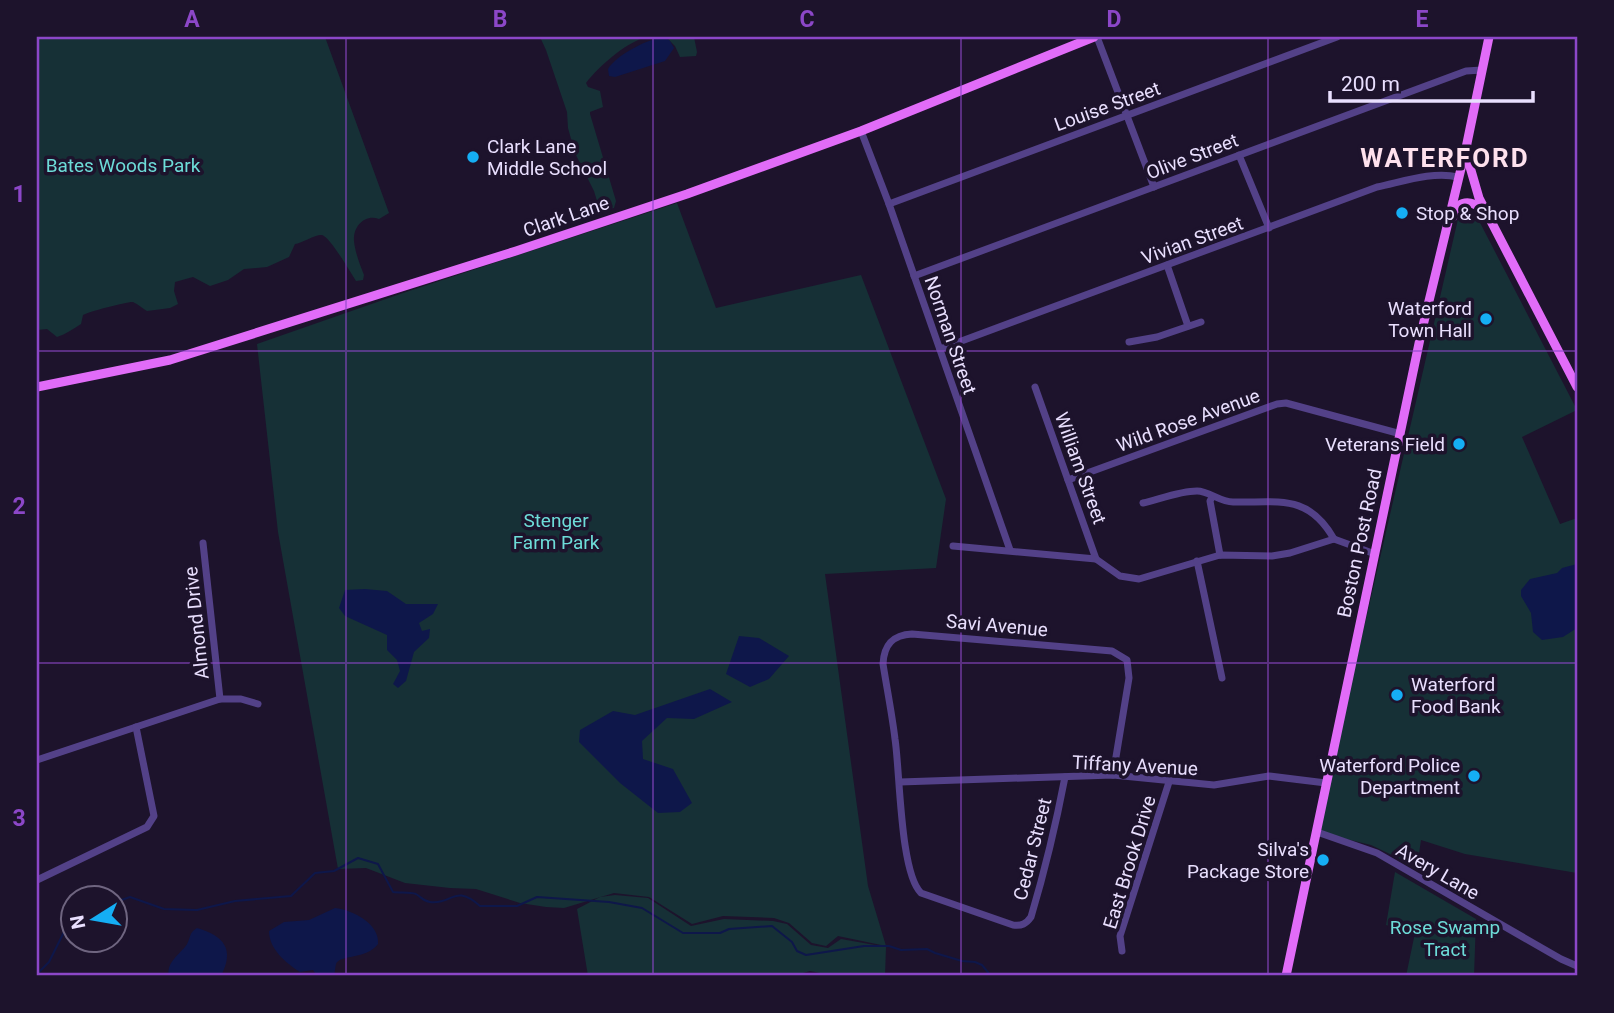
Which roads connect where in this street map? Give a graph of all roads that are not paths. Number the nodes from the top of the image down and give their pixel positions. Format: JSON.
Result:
{"nodes":[{"id":1,"x":1095,"y":37,"type":"edge"},
{"id":2,"x":1337,"y":37,"type":"edge"},
{"id":3,"x":1489,"y":37,"type":"edge"},
{"id":4,"x":1482,"y":69,"type":"junction"},
{"id":5,"x":1127,"y":115,"type":"junction"},
{"id":6,"x":861,"y":131,"type":"junction"},
{"id":7,"x":1466,"y":148,"type":"junction"},
{"id":8,"x":1239,"y":155,"type":"junction"},
{"id":9,"x":1458,"y":177,"type":"junction"},
{"id":10,"x":1154,"y":187,"type":"junction"},
{"id":11,"x":889,"y":204,"type":"junction"},
{"id":12,"x":1486,"y":211,"type":"junction"},
{"id":13,"x":1269,"y":228,"type":"junction"},
{"id":14,"x":1444,"y":233,"type":"junction"},
{"id":15,"x":1167,"y":265,"type":"junction"},
{"id":16,"x":914,"y":276,"type":"junction"},
{"id":17,"x":1201,"y":322,"type":"dead end"},
{"id":18,"x":1188,"y":326,"type":"junction"},
{"id":19,"x":1129,"y":342,"type":"dead end"},
{"id":20,"x":940,"y":349,"type":"junction"},
{"id":21,"x":37,"y":387,"type":"edge"},
{"id":22,"x":1035,"y":387,"type":"dead end"},
{"id":23,"x":1577,"y":387,"type":"edge"},
{"id":24,"x":1401,"y":434,"type":"junction"},
{"id":25,"x":1068,"y":480,"type":"junction"},
{"id":26,"x":1212,"y":497,"type":"junction"},
{"id":27,"x":1143,"y":503,"type":"dead end"},
{"id":28,"x":1334,"y":540,"type":"junction"},
{"id":29,"x":203,"y":543,"type":"dead end"},
{"id":30,"x":953,"y":547,"type":"dead end"},
{"id":31,"x":1010,"y":550,"type":"junction"},
{"id":32,"x":1375,"y":554,"type":"junction"},
{"id":33,"x":1220,"y":555,"type":"junction"},
{"id":34,"x":1096,"y":559,"type":"junction"},
{"id":35,"x":1197,"y":561,"type":"junction"},
{"id":36,"x":1222,"y":678,"type":"dead end"},
{"id":37,"x":220,"y":699,"type":"junction"},
{"id":38,"x":258,"y":704,"type":"dead end"},
{"id":39,"x":136,"y":727,"type":"junction"},
{"id":40,"x":37,"y":760,"type":"edge"},
{"id":41,"x":1113,"y":775,"type":"junction"},
{"id":42,"x":1065,"y":777,"type":"junction"},
{"id":43,"x":900,"y":782,"type":"junction"},
{"id":44,"x":1169,"y":782,"type":"junction"},
{"id":45,"x":1326,"y":783,"type":"junction"},
{"id":46,"x":1317,"y":832,"type":"junction"},
{"id":47,"x":37,"y":880,"type":"edge"},
{"id":48,"x":1122,"y":951,"type":"dead end"},
{"id":49,"x":1577,"y":966,"type":"edge"},
{"id":50,"x":1286,"y":976,"type":"edge"}],
"edges":[{"from":1,"to":5,"type":"street"},
{"from":1,"to":6,"type":"main road","name":"Clark Lane"},
{"from":2,"to":5,"type":"street","name":"Louise Street"},
{"from":3,"to":4,"type":"main road","name":"Boston Post Road"},
{"from":4,"to":7,"type":"main road","name":"Boston Post Road"},
{"from":4,"to":8,"type":"street","name":"Olive Street"},
{"from":5,"to":10,"type":"street"},
{"from":5,"to":11,"type":"street","name":"Louise Street"},
{"from":6,"to":11,"type":"street","name":"Norman Street"},
{"from":6,"to":21,"type":"main road","name":"Clark Lane"},
{"from":7,"to":9,"type":"main road","name":"Boston Post Road"},
{"from":7,"to":12,"type":"main road"},
{"from":8,"to":10,"type":"street","name":"Olive Street"},
{"from":8,"to":13,"type":"street"},
{"from":9,"to":13,"type":"street","name":"Vivian Street"},
{"from":9,"to":14,"type":"main road","name":"Boston Post Road"},
{"from":10,"to":16,"type":"street","name":"Olive Street"},
{"from":11,"to":16,"type":"street","name":"Norman Street"},
{"from":12,"to":14,"type":"main road"},
{"from":12,"to":23,"type":"main road"},
{"from":13,"to":15,"type":"street","name":"Vivian Street"},
{"from":14,"to":24,"type":"main road","name":"Boston Post Road"},
{"from":15,"to":18,"type":"street"},
{"from":15,"to":20,"type":"street","name":"Vivian Street"},
{"from":16,"to":20,"type":"street","name":"Norman Street"},
{"from":17,"to":18,"type":"street"},
{"from":18,"to":19,"type":"street"},
{"from":20,"to":31,"type":"street","name":"Norman Street"},
{"from":22,"to":25,"type":"street","name":"William Street"},
{"from":24,"to":25,"type":"street","name":"Wild Rose Avenue"},
{"from":24,"to":32,"type":"main road","name":"Boston Post Road"},
{"from":25,"to":34,"type":"street","name":"William Street"},
{"from":26,"to":27,"type":"street"},
{"from":26,"to":28,"type":"street"},
{"from":26,"to":33,"type":"street"},
{"from":28,"to":32,"type":"street"},
{"from":28,"to":33,"type":"street"},
{"from":29,"to":37,"type":"street","name":"Almond Drive"},
{"from":30,"to":31,"type":"street"},
{"from":31,"to":34,"type":"street"},
{"from":32,"to":45,"type":"main road","name":"Boston Post Road"},
{"from":33,"to":35,"type":"street"},
{"from":34,"to":35,"type":"street"},
{"from":35,"to":36,"type":"street"},
{"from":37,"to":38,"type":"street"},
{"from":37,"to":39,"type":"street"},
{"from":39,"to":40,"type":"street"},
{"from":39,"to":47,"type":"street"},
{"from":41,"to":42,"type":"street","name":"Tiffany Avenue"},
{"from":41,"to":43,"type":"street","name":"Savi Avenue"},
{"from":41,"to":44,"type":"street","name":"Tiffany Avenue"},
{"from":42,"to":43,"type":"street","name":"Tiffany Avenue"},
{"from":42,"to":43,"type":"street","name":"Cedar Street"},
{"from":44,"to":45,"type":"street","name":"Tiffany Avenue"},
{"from":44,"to":48,"type":"street","name":"East Brook Drive"},
{"from":45,"to":46,"type":"main road","name":"Boston Post Road"},
{"from":46,"to":49,"type":"street","name":"Avery Lane"},
{"from":46,"to":50,"type":"main road","name":"Boston Post Road"}]}
